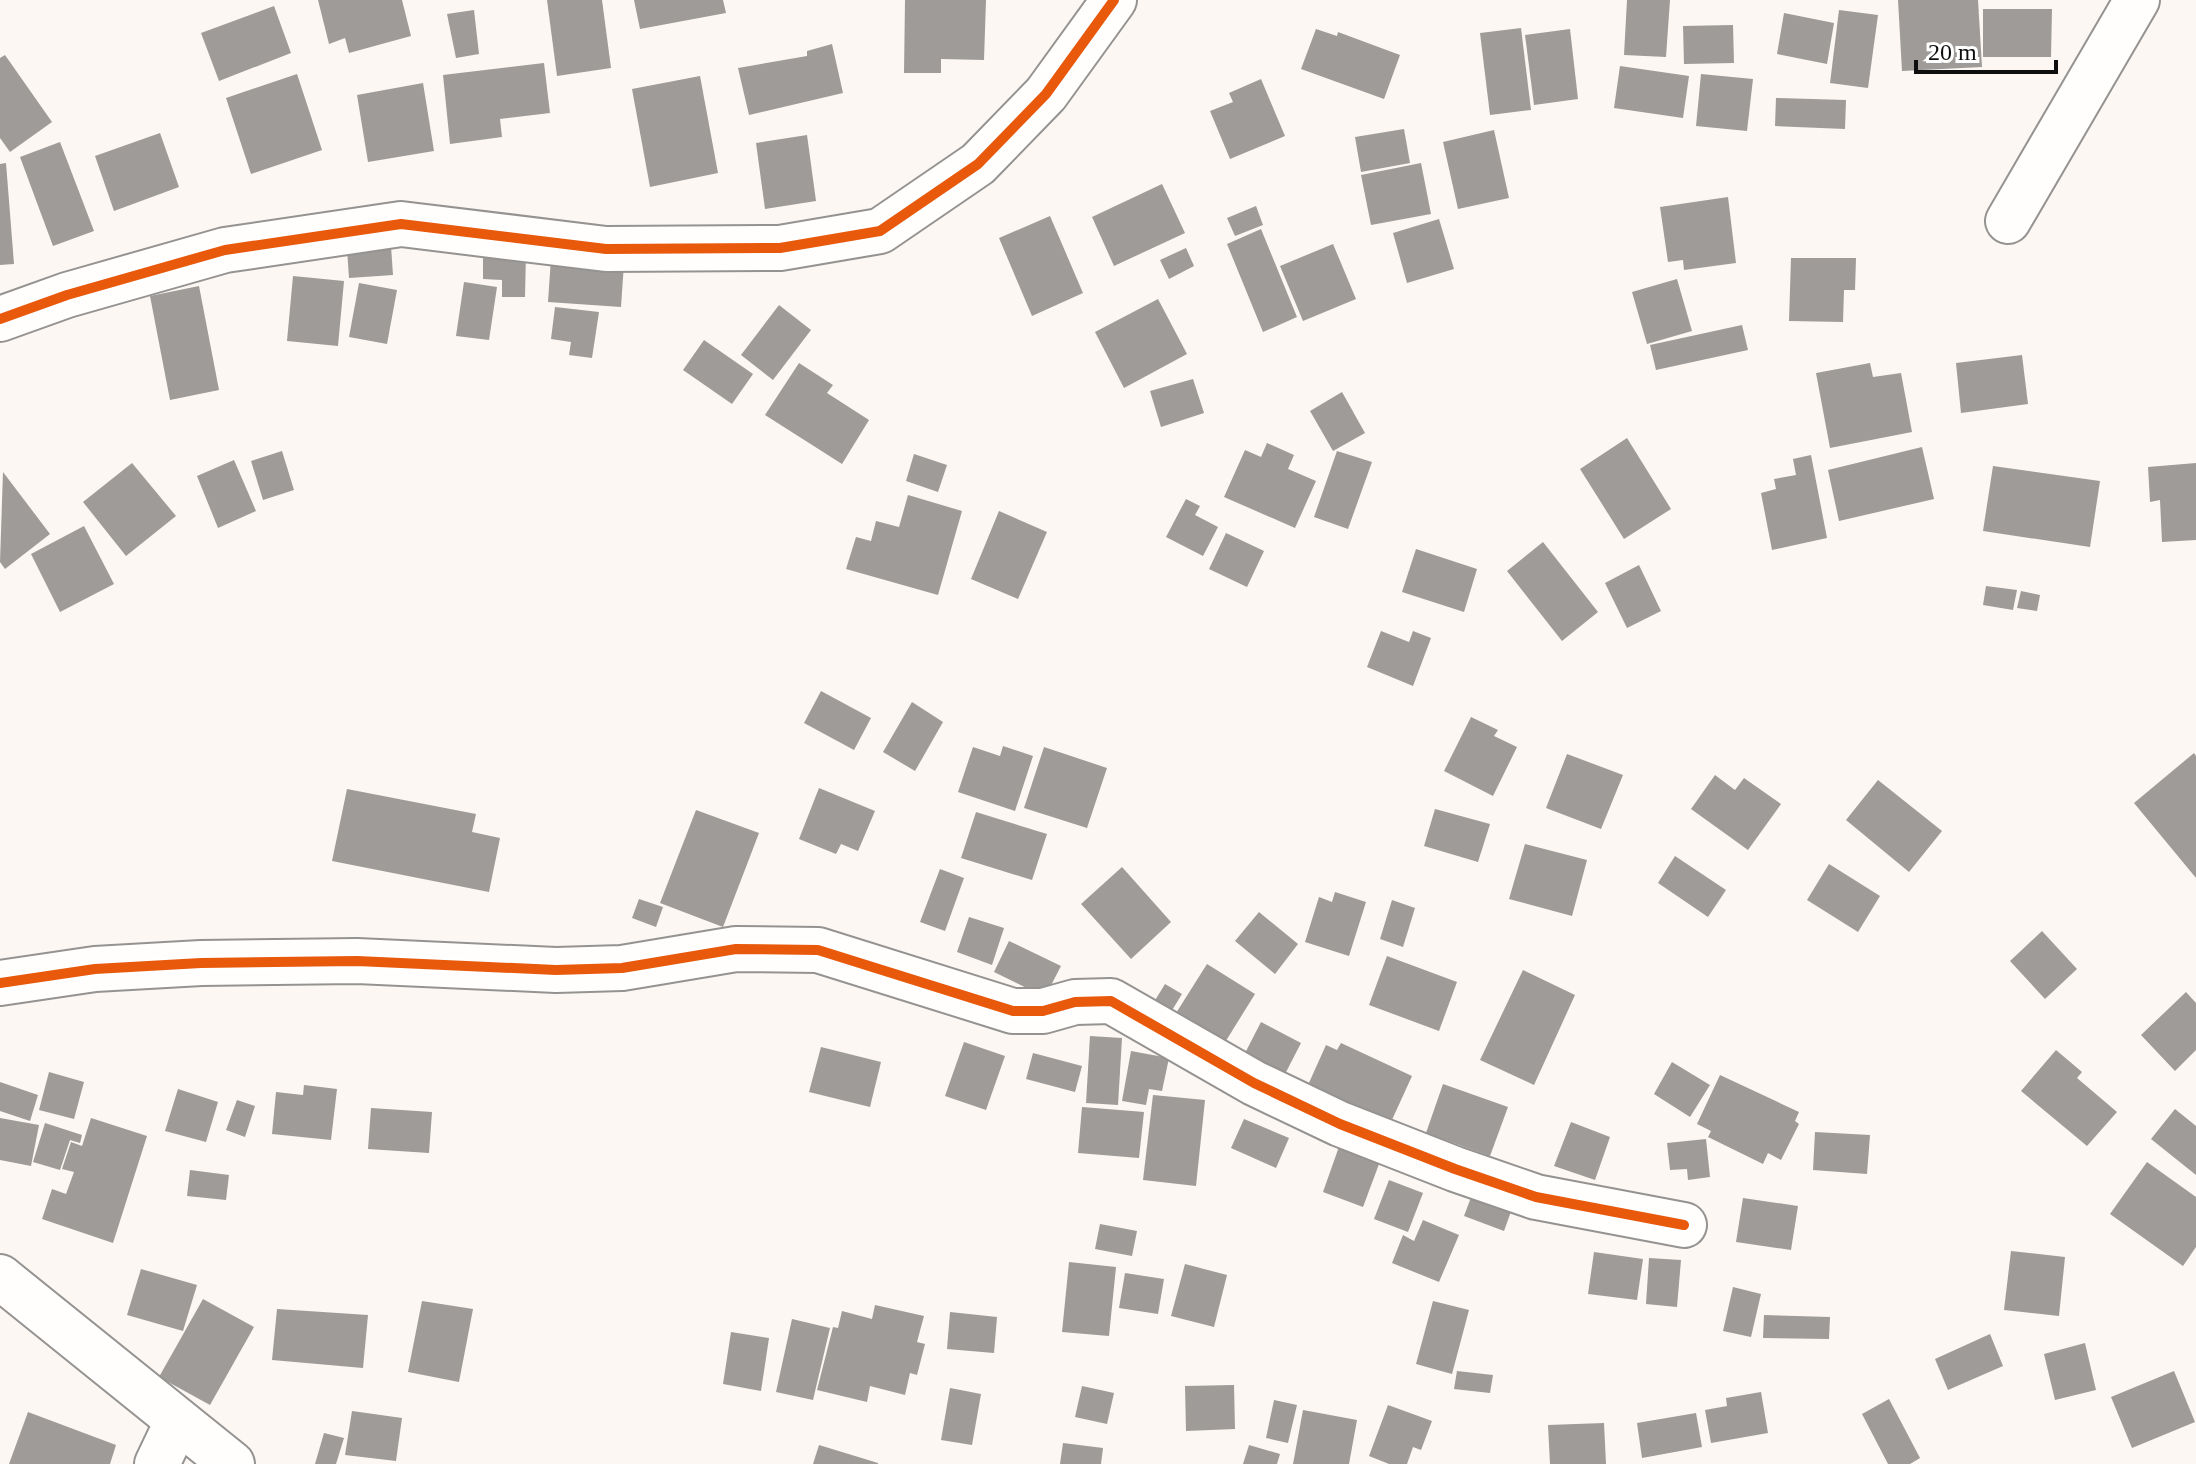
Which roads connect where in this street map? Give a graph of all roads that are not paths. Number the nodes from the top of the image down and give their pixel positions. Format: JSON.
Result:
{"nodes":[{"id":1,"x":1114,"y":0,"type":"edge"},
{"id":2,"x":2137,"y":0,"type":"edge"},
{"id":3,"x":2008,"y":221,"type":"dead end"},
{"id":4,"x":0,"y":319,"type":"edge"},
{"id":5,"x":0,"y":983,"type":"edge"},
{"id":6,"x":1684,"y":1225,"type":"dead end"},
{"id":7,"x":0,"y":1277,"type":"edge"},
{"id":8,"x":177,"y":1422,"type":"junction"},
{"id":9,"x":157,"y":1464,"type":"edge"},
{"id":10,"x":232,"y":1464,"type":"edge"}],
"edges":[{"from":1,"to":4,"type":"street"},
{"from":2,"to":3,"type":"street"},
{"from":5,"to":6,"type":"street"},
{"from":7,"to":8,"type":"street"},
{"from":8,"to":9,"type":"street"},
{"from":8,"to":10,"type":"street"}]}
